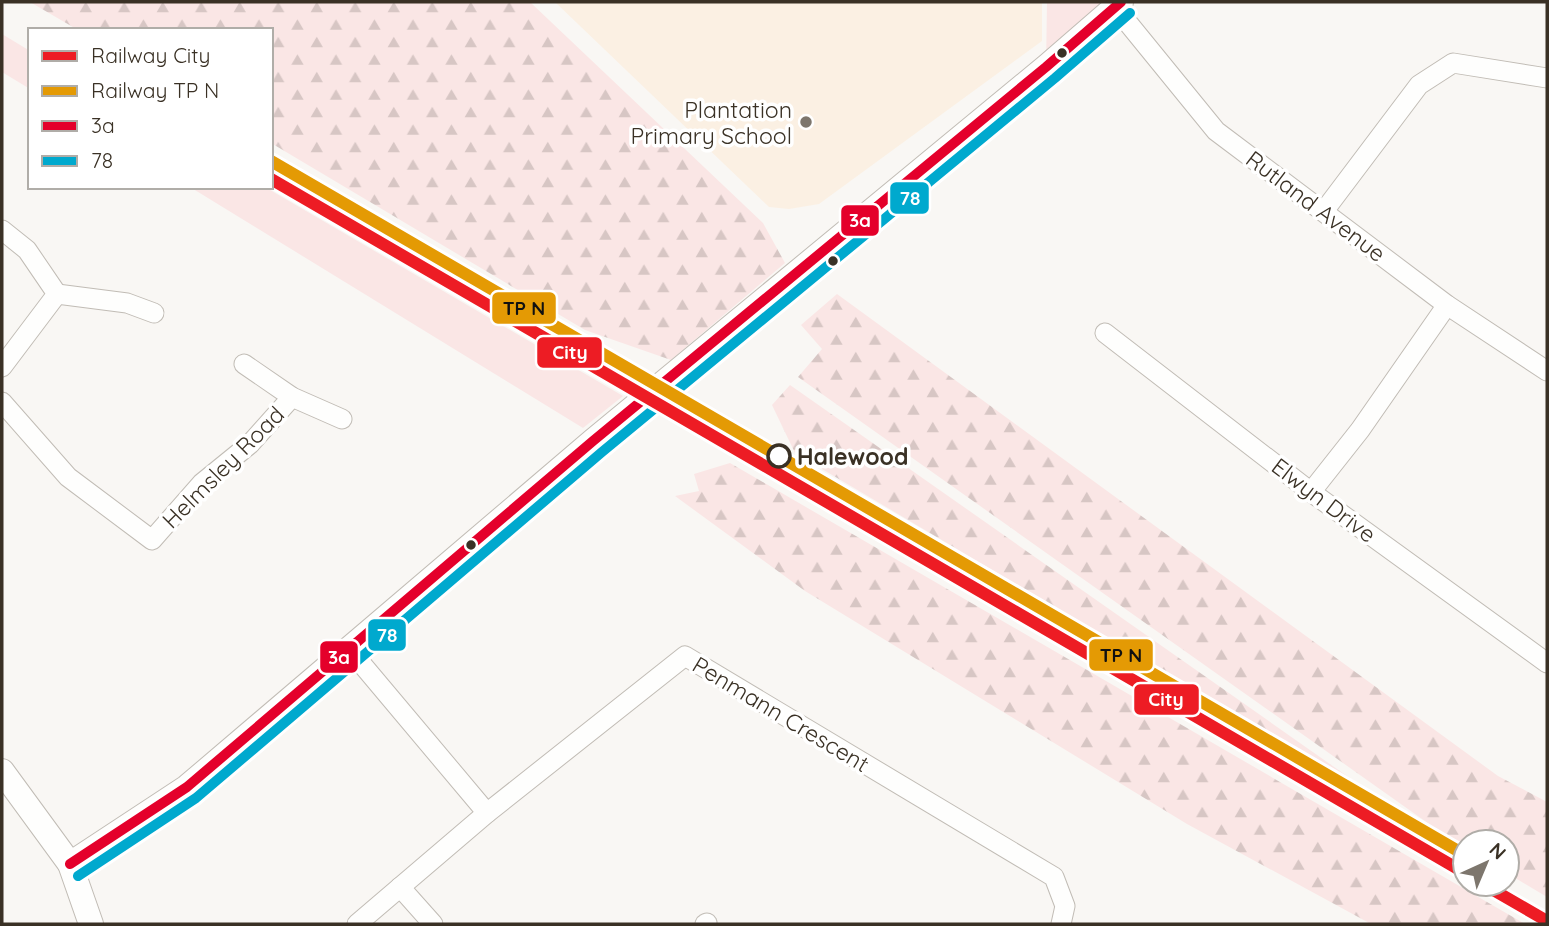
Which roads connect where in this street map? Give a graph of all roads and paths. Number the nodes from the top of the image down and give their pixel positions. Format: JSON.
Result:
{"nodes":[{"id":1,"x":1118,"y":4,"type":"edge"},
{"id":2,"x":1547,"y":78,"type":"edge"},
{"id":3,"x":1324,"y":211,"type":"junction"},
{"id":4,"x":2,"y":230,"type":"edge"},
{"id":5,"x":57,"y":294,"type":"junction"},
{"id":6,"x":1447,"y":305,"type":"junction"},
{"id":7,"x":154,"y":313,"type":"dead end"},
{"id":8,"x":1105,"y":333,"type":"dead end"},
{"id":9,"x":244,"y":364,"type":"dead end"},
{"id":10,"x":2,"y":367,"type":"edge"},
{"id":11,"x":1547,"y":371,"type":"edge"},
{"id":12,"x":292,"y":397,"type":"junction"},
{"id":13,"x":2,"y":402,"type":"edge"},
{"id":14,"x":342,"y":419,"type":"dead end"},
{"id":15,"x":1311,"y":492,"type":"junction"},
{"id":16,"x":350,"y":650,"type":"junction"},
{"id":17,"x":1547,"y":663,"type":"edge"},
{"id":18,"x":2,"y":771,"type":"edge"},
{"id":19,"x":486,"y":813,"type":"junction"},
{"id":20,"x":70,"y":864,"type":"junction"},
{"id":21,"x":400,"y":887,"type":"junction"},
{"id":22,"x":91,"y":924,"type":"edge"},
{"id":23,"x":357,"y":924,"type":"edge"},
{"id":24,"x":433,"y":924,"type":"edge"},
{"id":25,"x":1061,"y":924,"type":"edge"}],
"edges":[{"from":1,"to":3,"type":"street","name":"Rutland Avenue"},
{"from":1,"to":16,"type":"street"},
{"from":2,"to":3,"type":"street"},
{"from":3,"to":6,"type":"street","name":"Rutland Avenue"},
{"from":4,"to":5,"type":"street"},
{"from":5,"to":7,"type":"street"},
{"from":5,"to":10,"type":"street"},
{"from":6,"to":11,"type":"street","name":"Rutland Avenue"},
{"from":6,"to":15,"type":"street"},
{"from":8,"to":15,"type":"street","name":"Elwyn Drive"},
{"from":9,"to":12,"type":"street"},
{"from":12,"to":13,"type":"street","name":"Helmsley Road"},
{"from":12,"to":14,"type":"street"},
{"from":15,"to":17,"type":"street","name":"Elwyn Drive"},
{"from":16,"to":19,"type":"street"},
{"from":16,"to":20,"type":"street"},
{"from":18,"to":20,"type":"street"},
{"from":19,"to":21,"type":"street","name":"Penmann Crescent"},
{"from":19,"to":25,"type":"street","name":"Penmann Crescent"},
{"from":20,"to":22,"type":"street"},
{"from":21,"to":23,"type":"street","name":"Penmann Crescent"},
{"from":21,"to":24,"type":"street"}]}
